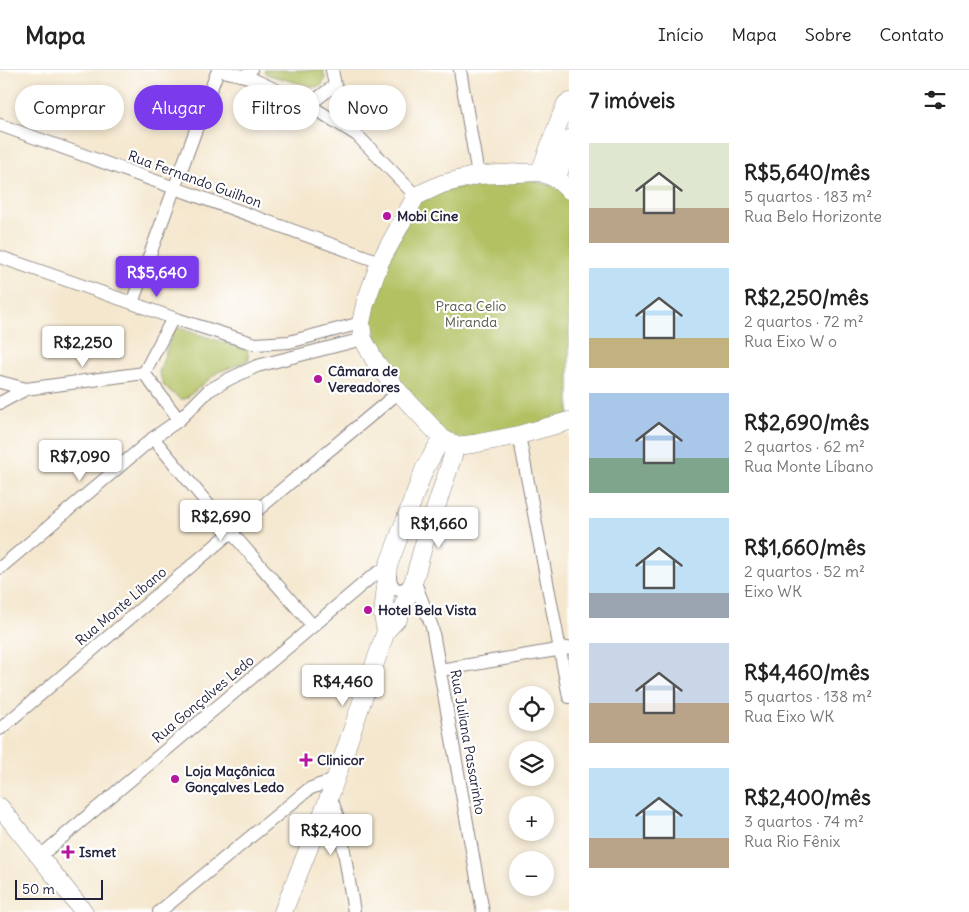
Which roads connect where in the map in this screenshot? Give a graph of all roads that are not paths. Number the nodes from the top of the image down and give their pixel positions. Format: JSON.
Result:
{"nodes":[{"id":1,"x":218,"y":70,"type":"edge"},
{"id":2,"x":332,"y":70,"type":"edge"},
{"id":3,"x":460,"y":70,"type":"edge"},
{"id":4,"x":250,"y":73,"type":"edge"},
{"id":5,"x":272,"y":85,"type":"edge"},
{"id":6,"x":335,"y":85,"type":"edge"},
{"id":7,"x":329,"y":90,"type":"edge"},
{"id":8,"x":319,"y":97,"type":"edge"},
{"id":9,"x":569,"y":102,"type":"edge"},
{"id":10,"x":319,"y":111,"type":"edge"},
{"id":11,"x":0,"y":125,"type":"edge"},
{"id":12,"x":354,"y":130,"type":"edge"},
{"id":13,"x":356,"y":135,"type":"junction"},
{"id":14,"x":569,"y":139,"type":"edge"},
{"id":15,"x":540,"y":172,"type":"junction"},
{"id":16,"x":478,"y":175,"type":"junction"},
{"id":17,"x":563,"y":184,"type":"edge"},
{"id":18,"x":174,"y":188,"type":"junction"},
{"id":19,"x":416,"y":196,"type":"junction"},
{"id":20,"x":0,"y":257,"type":"edge"},
{"id":21,"x":380,"y":262,"type":"junction"},
{"id":22,"x":132,"y":303,"type":"junction"},
{"id":23,"x":173,"y":318,"type":"junction"},
{"id":24,"x":362,"y":331,"type":"junction"},
{"id":25,"x":255,"y":344,"type":"junction"},
{"id":26,"x":257,"y":366,"type":"junction"},
{"id":27,"x":144,"y":373,"type":"junction"},
{"id":28,"x":0,"y":382,"type":"edge"},
{"id":29,"x":26,"y":390,"type":"junction"},
{"id":30,"x":399,"y":392,"type":"junction"},
{"id":31,"x":0,"y":403,"type":"edge"},
{"id":32,"x":179,"y":420,"type":"junction"},
{"id":33,"x":569,"y":421,"type":"edge"},
{"id":34,"x":519,"y":435,"type":"junction"},
{"id":35,"x":153,"y":438,"type":"junction"},
{"id":36,"x":449,"y":442,"type":"junction"},
{"id":37,"x":231,"y":532,"type":"junction"},
{"id":38,"x":388,"y":566,"type":"junction"},
{"id":39,"x":0,"y":568,"type":"edge"},
{"id":40,"x":414,"y":580,"type":"junction"},
{"id":41,"x":313,"y":626,"type":"junction"},
{"id":42,"x":386,"y":630,"type":"junction"},
{"id":43,"x":565,"y":648,"type":"edge"},
{"id":44,"x":440,"y":670,"type":"junction"},
{"id":45,"x":569,"y":697,"type":"edge"},
{"id":46,"x":0,"y":729,"type":"edge"},
{"id":47,"x":333,"y":787,"type":"junction"},
{"id":48,"x":0,"y":808,"type":"edge"},
{"id":49,"x":39,"y":857,"type":"junction"},
{"id":50,"x":84,"y":912,"type":"edge"},
{"id":51,"x":160,"y":912,"type":"edge"},
{"id":52,"x":282,"y":912,"type":"edge"},
{"id":53,"x":354,"y":912,"type":"edge"},
{"id":54,"x":483,"y":912,"type":"edge"}],
"edges":[{"from":1,"to":4,"type":"street"},
{"from":1,"to":18,"type":"street"},
{"from":2,"to":6,"type":"street"},
{"from":3,"to":16,"type":"street"},
{"from":4,"to":5,"type":"street"},
{"from":7,"to":8,"type":"street"},
{"from":9,"to":15,"type":"street"},
{"from":10,"to":13,"type":"street"},
{"from":11,"to":18,"type":"street","name":"Rua Fernando Guilhon"},
{"from":12,"to":13,"type":"street"},
{"from":13,"to":19,"type":"street"},
{"from":14,"to":17,"type":"street"},
{"from":15,"to":16,"type":"street"},
{"from":15,"to":17,"type":"street"},
{"from":16,"to":19,"type":"street"},
{"from":18,"to":21,"type":"street","name":"Rua Fernando Guilhon"},
{"from":18,"to":22,"type":"street"},
{"from":19,"to":21,"type":"street"},
{"from":20,"to":22,"type":"street"},
{"from":21,"to":24,"type":"street"},
{"from":22,"to":23,"type":"street"},
{"from":23,"to":25,"type":"street"},
{"from":23,"to":27,"type":"street"},
{"from":24,"to":25,"type":"street"},
{"from":24,"to":26,"type":"street"},
{"from":24,"to":30,"type":"street"},
{"from":25,"to":26,"type":"street"},
{"from":26,"to":32,"type":"street"},
{"from":27,"to":29,"type":"street"},
{"from":27,"to":32,"type":"street"},
{"from":28,"to":29,"type":"street"},
{"from":29,"to":31,"type":"street"},
{"from":30,"to":36,"type":"street"},
{"from":30,"to":37,"type":"street","name":"Rua Monte Líbano"},
{"from":32,"to":35,"type":"street"},
{"from":33,"to":34,"type":"street"},
{"from":34,"to":36,"type":"street"},
{"from":34,"to":43,"type":"street"},
{"from":35,"to":37,"type":"street"},
{"from":35,"to":39,"type":"street"},
{"from":36,"to":38,"type":"street"},
{"from":36,"to":40,"type":"street"},
{"from":37,"to":41,"type":"street"},
{"from":37,"to":46,"type":"street","name":"Rua Monte Líbano"},
{"from":38,"to":40,"type":"street"},
{"from":38,"to":41,"type":"street","name":"Rua Gonçalves Ledo"},
{"from":38,"to":42,"type":"street"},
{"from":40,"to":42,"type":"street"},
{"from":40,"to":44,"type":"street","name":"Rua Juliana Passarinho"},
{"from":41,"to":49,"type":"street","name":"Rua Gonçalves Ledo"},
{"from":42,"to":47,"type":"street"},
{"from":43,"to":44,"type":"street"},
{"from":43,"to":45,"type":"street"},
{"from":44,"to":54,"type":"street","name":"Rua Juliana Passarinho"},
{"from":47,"to":51,"type":"street"},
{"from":47,"to":52,"type":"street"},
{"from":47,"to":53,"type":"street"},
{"from":48,"to":49,"type":"street"},
{"from":49,"to":50,"type":"street"}]}
